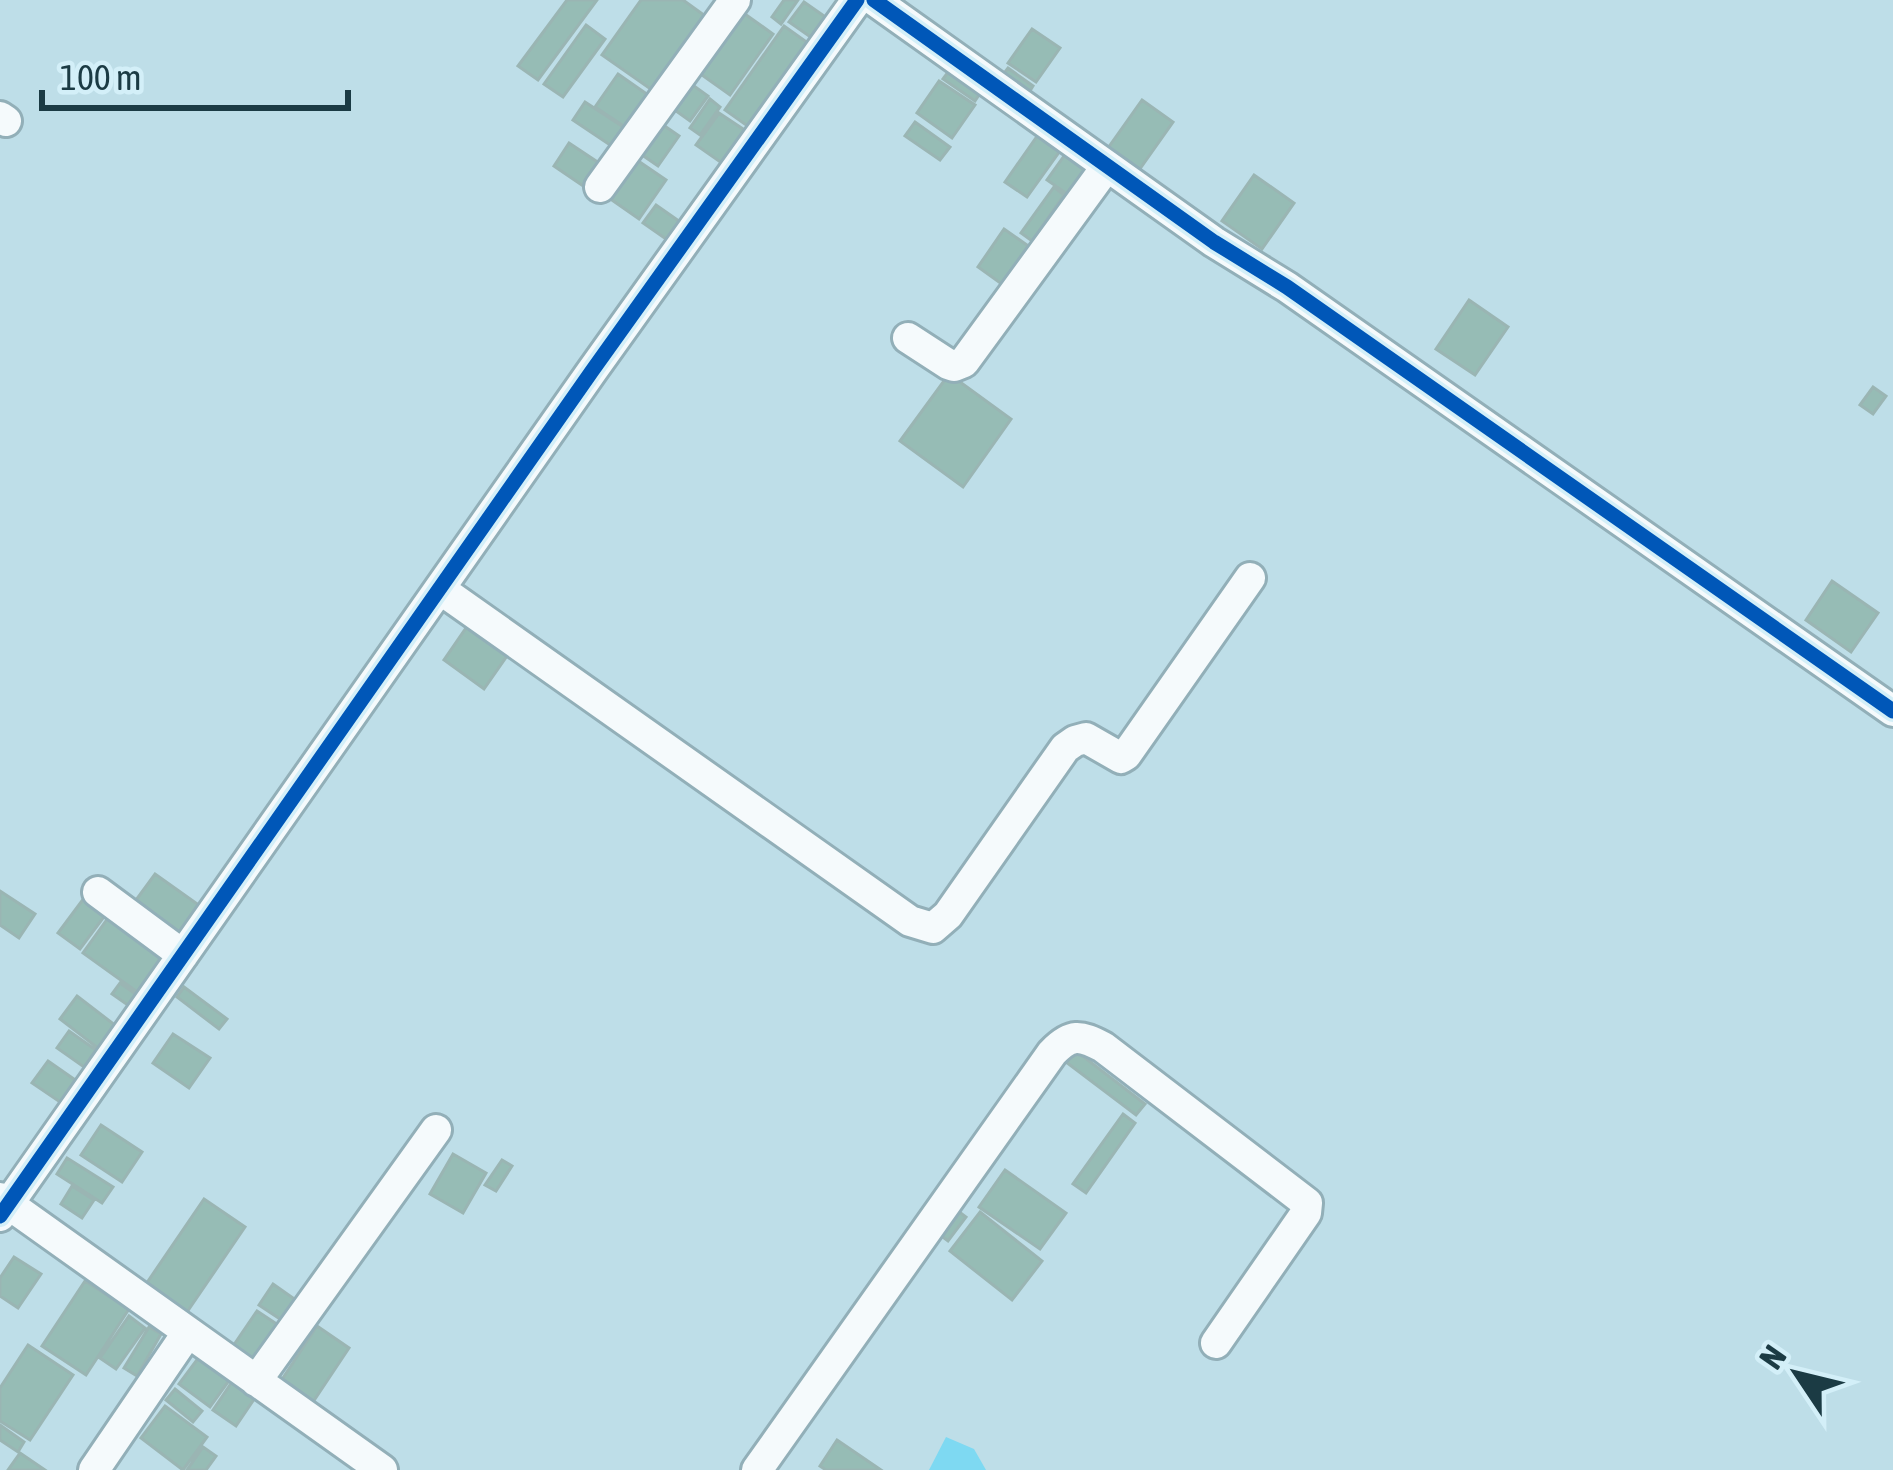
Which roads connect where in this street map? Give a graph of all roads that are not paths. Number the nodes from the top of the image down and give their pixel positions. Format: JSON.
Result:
{"nodes":[{"id":1,"x":735,"y":0,"type":"edge"},
{"id":2,"x":857,"y":0,"type":"edge"},
{"id":3,"x":874,"y":0,"type":"edge"},
{"id":4,"x":906,"y":9,"type":"edge"},
{"id":5,"x":1107,"y":166,"type":"junction"},
{"id":6,"x":599,"y":187,"type":"dead end"},
{"id":7,"x":908,"y":338,"type":"dead end"},
{"id":8,"x":1250,"y":578,"type":"dead end"},
{"id":9,"x":440,"y":589,"type":"junction"},
{"id":10,"x":1893,"y":711,"type":"edge"},
{"id":11,"x":98,"y":892,"type":"dead end"},
{"id":12,"x":183,"y":955,"type":"junction"},
{"id":13,"x":436,"y":1130,"type":"dead end"},
{"id":14,"x":3,"y":1206,"type":"edge"},
{"id":15,"x":188,"y":1332,"type":"junction"},
{"id":16,"x":1216,"y":1343,"type":"dead end"},
{"id":17,"x":256,"y":1381,"type":"junction"},
{"id":18,"x":94,"y":1470,"type":"edge"},
{"id":19,"x":382,"y":1470,"type":"edge"},
{"id":20,"x":757,"y":1470,"type":"edge"}],
"edges":[{"from":1,"to":6,"type":"street"},
{"from":2,"to":9,"type":"street"},
{"from":3,"to":4,"type":"street"},
{"from":4,"to":5,"type":"street"},
{"from":5,"to":7,"type":"street"},
{"from":5,"to":10,"type":"street"},
{"from":8,"to":9,"type":"street"},
{"from":9,"to":12,"type":"street"},
{"from":11,"to":12,"type":"street"},
{"from":12,"to":14,"type":"street"},
{"from":13,"to":17,"type":"street"},
{"from":14,"to":15,"type":"street"},
{"from":15,"to":17,"type":"street"},
{"from":15,"to":18,"type":"street"},
{"from":16,"to":20,"type":"street"},
{"from":17,"to":19,"type":"street"}]}
